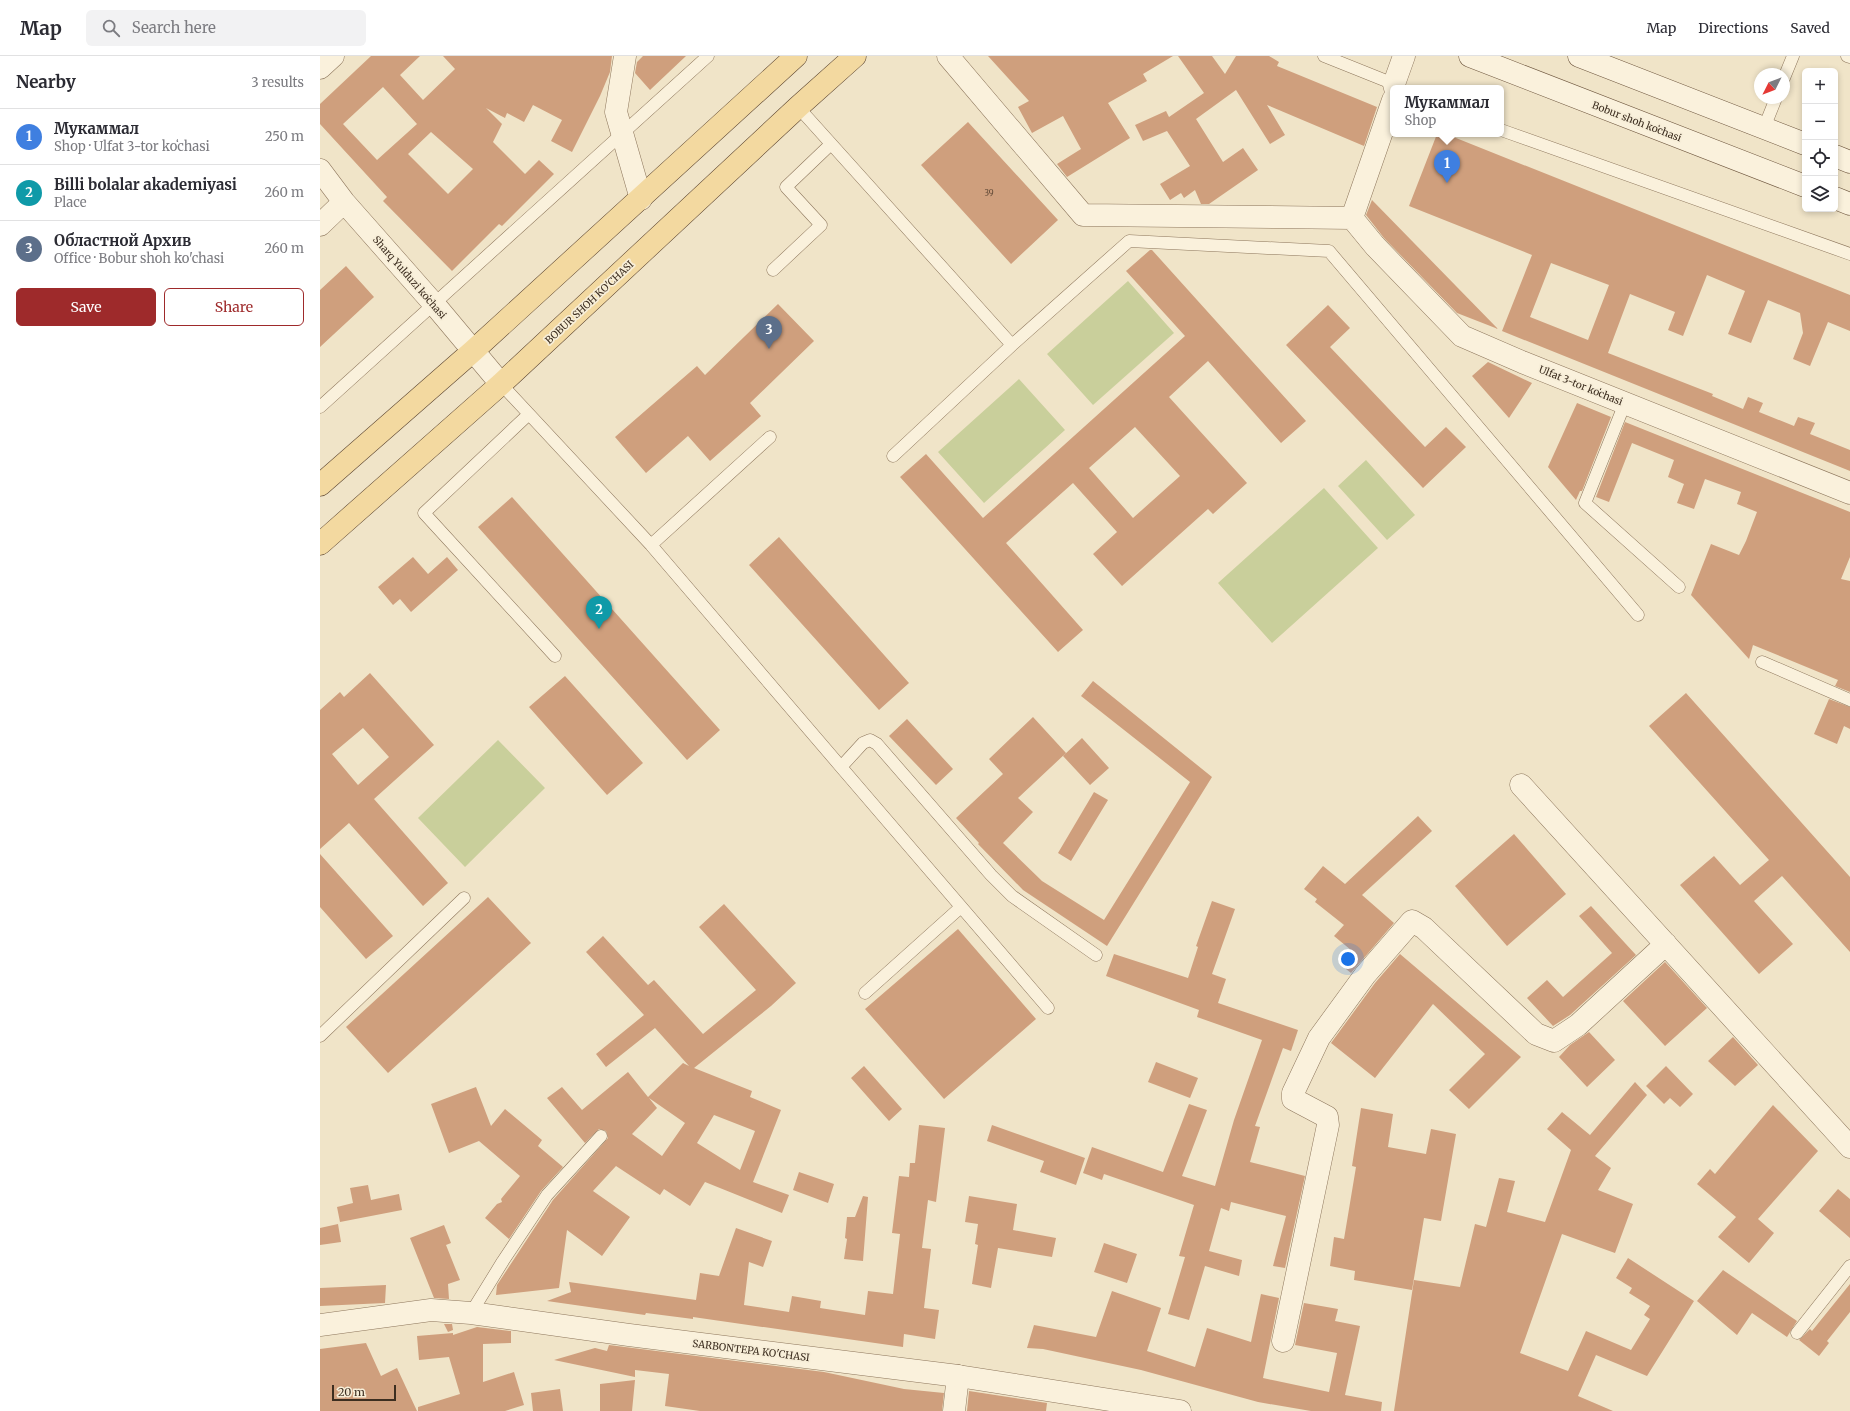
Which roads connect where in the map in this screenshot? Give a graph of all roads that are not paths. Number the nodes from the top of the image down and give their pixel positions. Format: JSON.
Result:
{"nodes":[{"id":1,"x":333,"y":56,"type":"edge"},
{"id":2,"x":625,"y":56,"type":"edge"},
{"id":3,"x":708,"y":56,"type":"edge"},
{"id":4,"x":796,"y":56,"type":"edge"},
{"id":5,"x":855,"y":56,"type":"edge"},
{"id":6,"x":948,"y":56,"type":"edge"},
{"id":7,"x":1324,"y":56,"type":"edge"},
{"id":8,"x":1404,"y":56,"type":"edge"},
{"id":9,"x":1470,"y":56,"type":"edge"},
{"id":10,"x":1579,"y":56,"type":"edge"},
{"id":11,"x":1793,"y":56,"type":"edge"},
{"id":12,"x":1847,"y":56,"type":"edge"},
{"id":13,"x":1850,"y":57,"type":"edge"},
{"id":14,"x":320,"y":68,"type":"edge"},
{"id":15,"x":1788,"y":68,"type":"edge"},
{"id":16,"x":1396,"y":85,"type":"edge"},
{"id":17,"x":1390,"y":89,"type":"edge"},
{"id":18,"x":1390,"y":103,"type":"edge"},
{"id":19,"x":1774,"y":104,"type":"edge"},
{"id":20,"x":798,"y":107,"type":"junction"},
{"id":21,"x":1764,"y":128,"type":"junction"},
{"id":22,"x":1504,"y":131,"type":"edge"},
{"id":23,"x":622,"y":133,"type":"junction"},
{"id":24,"x":1802,"y":143,"type":"edge"},
{"id":25,"x":831,"y":144,"type":"junction"},
{"id":26,"x":1838,"y":157,"type":"edge"},
{"id":27,"x":1850,"y":162,"type":"edge"},
{"id":28,"x":320,"y":170,"type":"edge"},
{"id":29,"x":1802,"y":185,"type":"edge"},
{"id":30,"x":641,"y":199,"type":"junction"},
{"id":31,"x":1838,"y":199,"type":"edge"},
{"id":32,"x":344,"y":202,"type":"junction"},
{"id":33,"x":1850,"y":204,"type":"edge"},
{"id":34,"x":1352,"y":218,"type":"junction"},
{"id":35,"x":320,"y":225,"type":"edge"},
{"id":36,"x":1850,"y":254,"type":"edge"},
{"id":37,"x":773,"y":270,"type":"dead end"},
{"id":38,"x":434,"y":304,"type":"junction"},
{"id":39,"x":1012,"y":345,"type":"junction"},
{"id":40,"x":473,"y":351,"type":"junction"},
{"id":41,"x":501,"y":384,"type":"junction"},
{"id":42,"x":1625,"y":403,"type":"junction"},
{"id":43,"x":320,"y":407,"type":"edge"},
{"id":44,"x":529,"y":414,"type":"junction"},
{"id":45,"x":770,"y":437,"type":"dead end"},
{"id":46,"x":893,"y":456,"type":"dead end"},
{"id":47,"x":320,"y":485,"type":"edge"},
{"id":48,"x":1850,"y":493,"type":"edge"},
{"id":49,"x":320,"y":544,"type":"edge"},
{"id":50,"x":651,"y":545,"type":"junction"},
{"id":51,"x":1679,"y":587,"type":"dead end"},
{"id":52,"x":1638,"y":615,"type":"dead end"},
{"id":53,"x":555,"y":656,"type":"dead end"},
{"id":54,"x":1762,"y":662,"type":"dead end"},
{"id":55,"x":1850,"y":700,"type":"edge"},
{"id":56,"x":840,"y":767,"type":"junction"},
{"id":57,"x":1521,"y":785,"type":"dead end"},
{"id":58,"x":464,"y":898,"type":"dead end"},
{"id":59,"x":961,"y":907,"type":"junction"},
{"id":60,"x":1666,"y":944,"type":"junction"},
{"id":61,"x":1096,"y":955,"type":"dead end"},
{"id":62,"x":865,"y":993,"type":"dead end"},
{"id":63,"x":1048,"y":1008,"type":"dead end"},
{"id":64,"x":320,"y":1036,"type":"edge"},
{"id":65,"x":601,"y":1136,"type":"dead end"},
{"id":66,"x":1850,"y":1147,"type":"edge"},
{"id":67,"x":1850,"y":1266,"type":"edge"},
{"id":68,"x":472,"y":1313,"type":"junction"},
{"id":69,"x":320,"y":1325,"type":"edge"},
{"id":70,"x":1797,"y":1333,"type":"dead end"},
{"id":71,"x":1283,"y":1341,"type":"dead end"},
{"id":72,"x":958,"y":1376,"type":"junction"},
{"id":73,"x":954,"y":1411,"type":"edge"},
{"id":74,"x":1180,"y":1411,"type":"edge"}],
"edges":[{"from":1,"to":14,"type":"street"},
{"from":2,"to":23,"type":"street"},
{"from":3,"to":23,"type":"lane"},
{"from":4,"to":30,"type":"main road"},
{"from":5,"to":20,"type":"main road","name":"BOBUR SHOH KO'CHASI"},
{"from":6,"to":34,"type":"street"},
{"from":7,"to":17,"type":"lane"},
{"from":8,"to":16,"type":"street"},
{"from":9,"to":29,"type":"street","name":"Bobur shoh koʻchasi"},
{"from":10,"to":21,"type":"street"},
{"from":11,"to":15,"type":"lane"},
{"from":12,"to":13,"type":"lane"},
{"from":18,"to":34,"type":"street"},
{"from":19,"to":21,"type":"lane"},
{"from":20,"to":25,"type":"lane"},
{"from":20,"to":41,"type":"main road","name":"BOBUR SHOH KO'CHASI"},
{"from":21,"to":24,"type":"street"},
{"from":22,"to":36,"type":"lane"},
{"from":23,"to":30,"type":"street"},
{"from":23,"to":38,"type":"lane"},
{"from":25,"to":37,"type":"lane"},
{"from":25,"to":39,"type":"lane"},
{"from":26,"to":27,"type":"street"},
{"from":28,"to":32,"type":"street","name":"Sharq Yulduzi koʻchasi"},
{"from":30,"to":40,"type":"main road"},
{"from":31,"to":33,"type":"street"},
{"from":32,"to":35,"type":"street"},
{"from":32,"to":38,"type":"street","name":"Sharq Yulduzi koʻchasi"},
{"from":34,"to":42,"type":"street","name":"Ulfat 3-tor koʻchasi"},
{"from":38,"to":40,"type":"street","name":"Sharq Yulduzi koʻchasi"},
{"from":38,"to":43,"type":"lane"},
{"from":39,"to":46,"type":"lane"},
{"from":39,"to":52,"type":"lane"},
{"from":40,"to":41,"type":"street","name":"Sharq Yulduzi koʻchasi"},
{"from":40,"to":47,"type":"main road"},
{"from":41,"to":44,"type":"lane"},
{"from":41,"to":49,"type":"main road","name":"BOBUR SHOH KO'CHASI"},
{"from":42,"to":48,"type":"street","name":"Ulfat 3-tor koʻchasi"},
{"from":42,"to":51,"type":"lane"},
{"from":44,"to":50,"type":"lane"},
{"from":44,"to":53,"type":"lane"},
{"from":45,"to":50,"type":"lane"},
{"from":50,"to":56,"type":"lane"},
{"from":54,"to":55,"type":"lane"},
{"from":56,"to":59,"type":"lane"},
{"from":56,"to":61,"type":"lane"},
{"from":57,"to":60,"type":"street"},
{"from":58,"to":64,"type":"lane"},
{"from":59,"to":62,"type":"lane"},
{"from":59,"to":63,"type":"lane"},
{"from":60,"to":66,"type":"street"},
{"from":60,"to":71,"type":"street"},
{"from":65,"to":68,"type":"lane"},
{"from":67,"to":70,"type":"lane"},
{"from":68,"to":69,"type":"street","name":"SARBONTEPA KO'CHASI"},
{"from":68,"to":72,"type":"street","name":"SARBONTEPA KO'CHASI"},
{"from":72,"to":73,"type":"street"},
{"from":72,"to":74,"type":"street","name":"SARBONTEPA KO'CHASI"}]}
